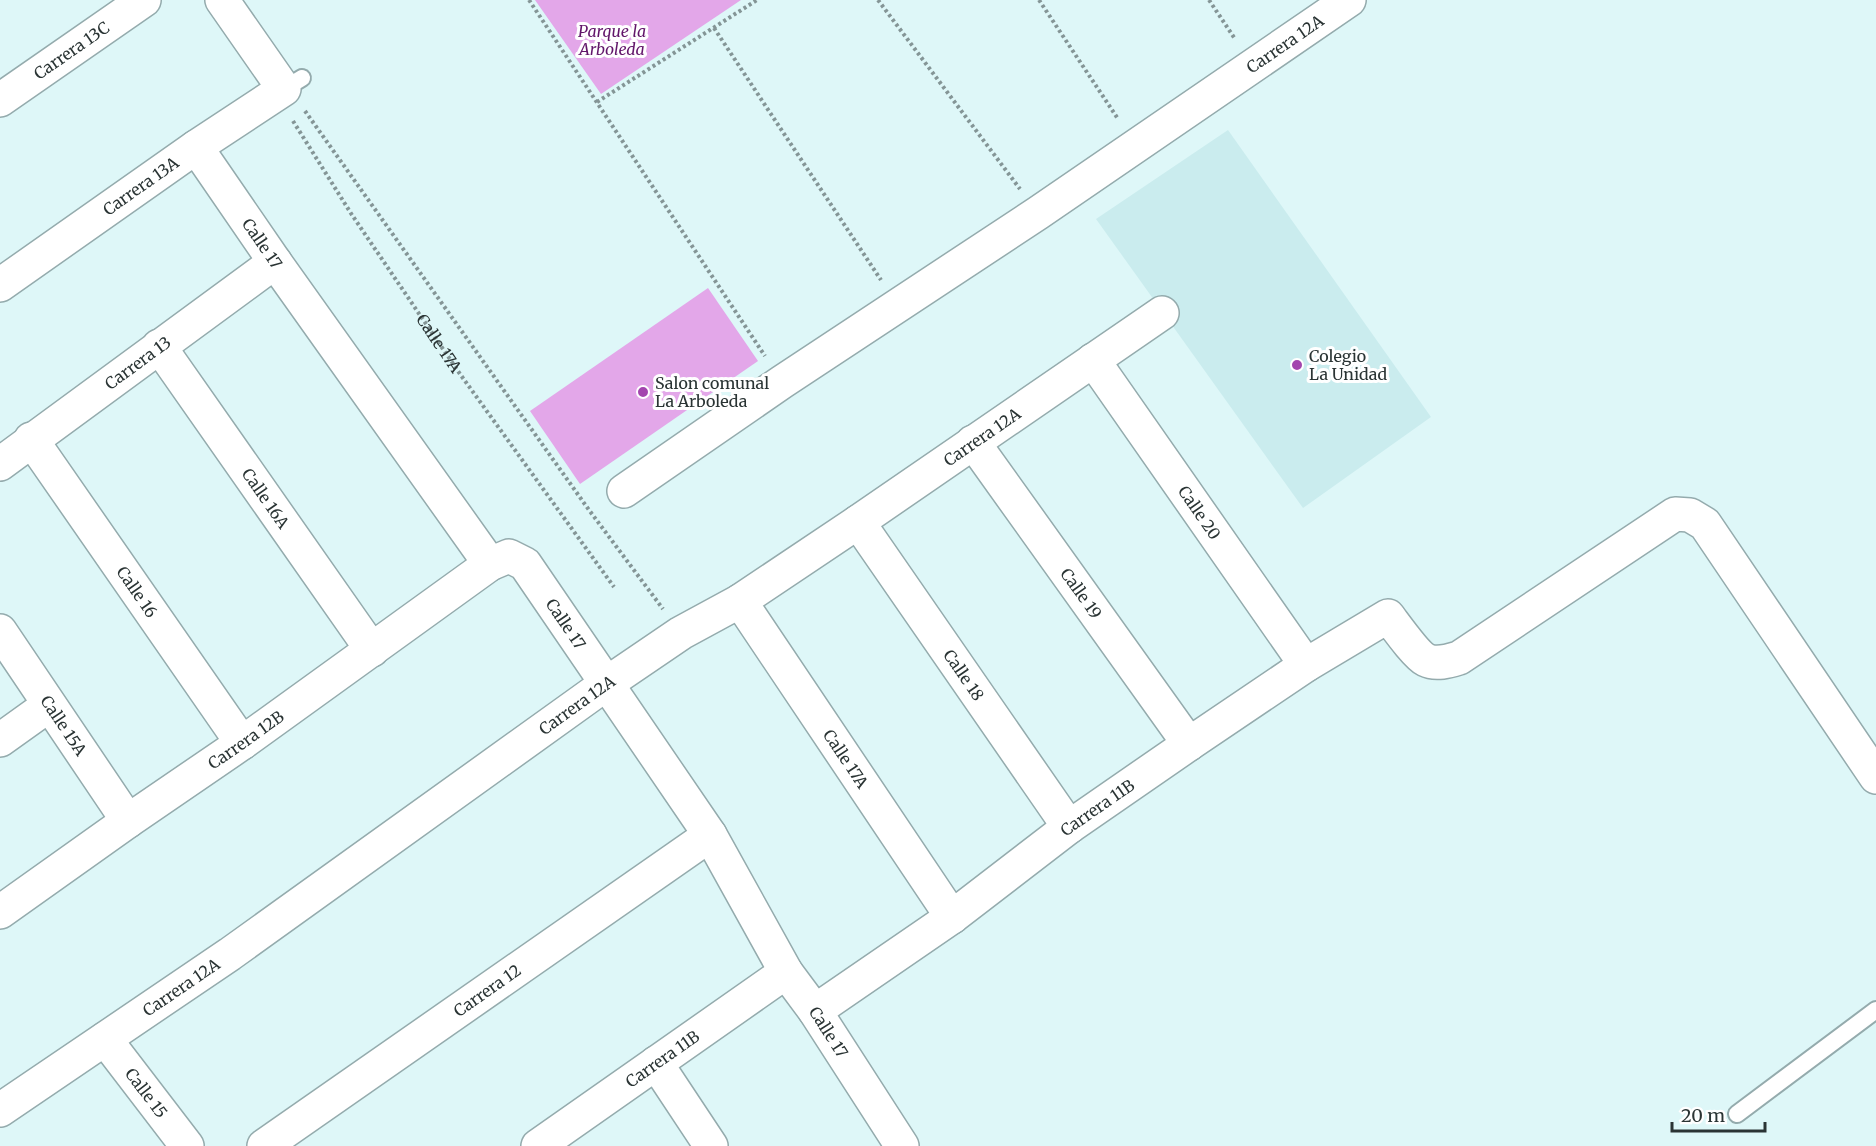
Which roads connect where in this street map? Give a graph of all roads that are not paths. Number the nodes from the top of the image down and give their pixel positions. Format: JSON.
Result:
{"nodes":[{"id":1,"x":144,"y":0,"type":"edge"},
{"id":2,"x":222,"y":0,"type":"edge"},
{"id":3,"x":1348,"y":0,"type":"edge"},
{"id":4,"x":107,"y":10,"type":"edge"},
{"id":5,"x":0,"y":99,"type":"edge"},
{"id":6,"x":196,"y":147,"type":"junction"},
{"id":7,"x":275,"y":262,"type":"junction"},
{"id":8,"x":0,"y":285,"type":"edge"},
{"id":9,"x":1162,"y":313,"type":"dead end"},
{"id":10,"x":159,"y":346,"type":"junction"},
{"id":11,"x":1093,"y":360,"type":"junction"},
{"id":12,"x":32,"y":439,"type":"junction"},
{"id":13,"x":973,"y":442,"type":"junction"},
{"id":14,"x":0,"y":464,"type":"edge"},
{"id":15,"x":624,"y":490,"type":"dead end"},
{"id":16,"x":858,"y":522,"type":"junction"},
{"id":17,"x":489,"y":564,"type":"junction"},
{"id":18,"x":740,"y":601,"type":"junction"},
{"id":19,"x":0,"y":631,"type":"edge"},
{"id":20,"x":372,"y":650,"type":"junction"},
{"id":21,"x":1306,"y":665,"type":"junction"},
{"id":22,"x":606,"y":684,"type":"junction"},
{"id":23,"x":50,"y":705,"type":"junction"},
{"id":24,"x":0,"y":740,"type":"edge"},
{"id":25,"x":242,"y":743,"type":"junction"},
{"id":26,"x":1189,"y":744,"type":"junction"},
{"id":27,"x":1876,"y":777,"type":"edge"},
{"id":28,"x":128,"y":821,"type":"junction"},
{"id":29,"x":1070,"y":827,"type":"junction"},
{"id":30,"x":710,"y":835,"type":"junction"},
{"id":31,"x":0,"y":912,"type":"edge"},
{"id":32,"x":952,"y":917,"type":"junction"},
{"id":33,"x":786,"y":972,"type":"junction"},
{"id":34,"x":1876,"y":1010,"type":"edge"},
{"id":35,"x":815,"y":1011,"type":"junction"},
{"id":36,"x":105,"y":1039,"type":"junction"},
{"id":37,"x":656,"y":1063,"type":"junction"},
{"id":38,"x":0,"y":1110,"type":"edge"},
{"id":39,"x":1737,"y":1114,"type":"dead end"},
{"id":40,"x":187,"y":1146,"type":"edge"},
{"id":41,"x":264,"y":1146,"type":"edge"},
{"id":42,"x":539,"y":1146,"type":"edge"},
{"id":43,"x":711,"y":1146,"type":"edge"},
{"id":44,"x":902,"y":1146,"type":"edge"}],
"edges":[{"from":1,"to":4,"type":"street","name":"Carrera 13C"},
{"from":2,"to":6,"type":"street","name":"Carrera 13A"},
{"from":3,"to":15,"type":"street","name":"Carrera 12A"},
{"from":4,"to":5,"type":"street","name":"Carrera 13C"},
{"from":6,"to":7,"type":"street","name":"Calle 17"},
{"from":6,"to":8,"type":"street","name":"Carrera 13A"},
{"from":7,"to":10,"type":"street","name":"Carrera 13"},
{"from":7,"to":17,"type":"street","name":"Calle 17"},
{"from":9,"to":11,"type":"street","name":"Carrera 12A"},
{"from":10,"to":12,"type":"street","name":"Carrera 13"},
{"from":10,"to":20,"type":"street","name":"Calle 16A"},
{"from":11,"to":13,"type":"street","name":"Carrera 12A"},
{"from":11,"to":21,"type":"street","name":"Calle 20"},
{"from":12,"to":14,"type":"street","name":"Carrera 13"},
{"from":12,"to":25,"type":"street","name":"Calle 16"},
{"from":13,"to":16,"type":"street","name":"Carrera 12A"},
{"from":13,"to":26,"type":"street","name":"Calle 19"},
{"from":16,"to":18,"type":"street","name":"Carrera 12A"},
{"from":16,"to":29,"type":"street","name":"Calle 18"},
{"from":17,"to":20,"type":"street","name":"Carrera 12B"},
{"from":17,"to":22,"type":"street","name":"Calle 17"},
{"from":18,"to":22,"type":"street","name":"Carrera 12A"},
{"from":18,"to":32,"type":"street","name":"Calle 17A"},
{"from":19,"to":23,"type":"street","name":"Calle 15A"},
{"from":20,"to":25,"type":"street","name":"Carrera 12B"},
{"from":21,"to":26,"type":"street","name":"Carrera 11B"},
{"from":21,"to":27,"type":"street","name":"Carrera 11B"},
{"from":22,"to":30,"type":"street","name":"Calle 17"},
{"from":22,"to":36,"type":"street","name":"Carrera 12A"},
{"from":23,"to":24,"type":"street"},
{"from":23,"to":28,"type":"street","name":"Calle 15A"},
{"from":25,"to":28,"type":"street","name":"Carrera 12B"},
{"from":26,"to":29,"type":"street","name":"Carrera 11B"},
{"from":28,"to":31,"type":"street","name":"Carrera 12B"},
{"from":29,"to":32,"type":"street","name":"Carrera 11B"},
{"from":30,"to":33,"type":"street","name":"Calle 17"},
{"from":30,"to":41,"type":"street","name":"Carrera 12"},
{"from":32,"to":35,"type":"street","name":"Carrera 11B"},
{"from":33,"to":35,"type":"street","name":"Calle 17"},
{"from":33,"to":37,"type":"street","name":"Carrera 11B"},
{"from":34,"to":39,"type":"lane"},
{"from":35,"to":44,"type":"street","name":"Calle 17"},
{"from":36,"to":38,"type":"street","name":"Carrera 12A"},
{"from":36,"to":40,"type":"street","name":"Calle 15"},
{"from":37,"to":42,"type":"street","name":"Carrera 11B"},
{"from":37,"to":43,"type":"street"}]}
